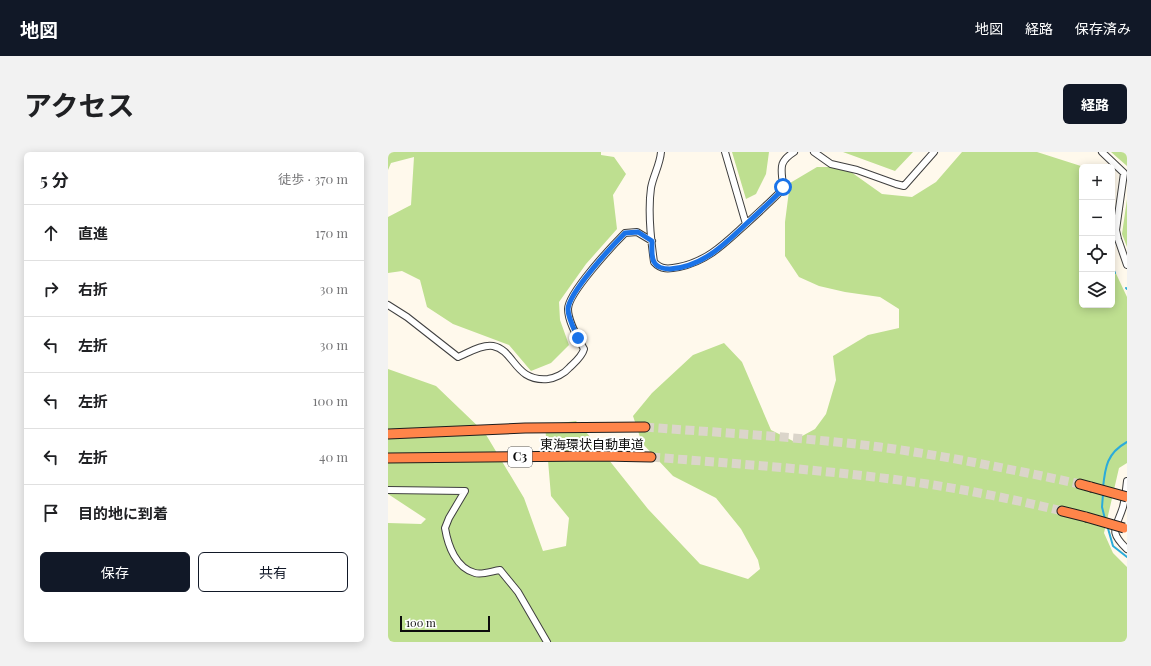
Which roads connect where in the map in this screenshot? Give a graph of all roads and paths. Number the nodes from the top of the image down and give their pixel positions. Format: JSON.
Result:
{"nodes":[{"id":1,"x":661,"y":152,"type":"edge"},
{"id":2,"x":725,"y":152,"type":"edge"},
{"id":3,"x":794,"y":152,"type":"edge"},
{"id":4,"x":814,"y":152,"type":"edge"},
{"id":5,"x":934,"y":152,"type":"edge"},
{"id":6,"x":1102,"y":152,"type":"edge"},
{"id":7,"x":746,"y":224,"type":"junction"},
{"id":8,"x":652,"y":241,"type":"junction"},
{"id":9,"x":1127,"y":265,"type":"edge"},
{"id":10,"x":388,"y":306,"type":"edge"},
{"id":11,"x":645,"y":427,"type":"tunnel mouth"},
{"id":12,"x":388,"y":434,"type":"edge"},
{"id":13,"x":651,"y":457,"type":"tunnel mouth"},
{"id":14,"x":388,"y":458,"type":"edge"},
{"id":15,"x":1127,"y":482,"type":"edge"},
{"id":16,"x":1080,"y":484,"type":"tunnel mouth"},
{"id":17,"x":388,"y":490,"type":"edge"},
{"id":18,"x":1127,"y":497,"type":"edge"},
{"id":19,"x":1062,"y":511,"type":"tunnel mouth"},
{"id":20,"x":1126,"y":528,"type":"edge"},
{"id":21,"x":1127,"y":549,"type":"edge"},
{"id":22,"x":547,"y":642,"type":"edge"}],
"edges":[{"from":1,"to":8,"type":"street"},
{"from":2,"to":7,"type":"street"},
{"from":3,"to":7,"type":"street"},
{"from":4,"to":5,"type":"street"},
{"from":6,"to":9,"type":"street"},
{"from":7,"to":8,"type":"street"},
{"from":8,"to":10,"type":"street"},
{"from":11,"to":12,"type":"highway","name":"東海環状自動車道","number":"C3"},
{"from":13,"to":14,"type":"highway","name":"東海環状自動車道","number":"C3"},
{"from":15,"to":21,"type":"street"},
{"from":16,"to":18,"type":"highway","bridge":true},
{"from":17,"to":22,"type":"street"},
{"from":19,"to":20,"type":"highway","bridge":true}]}
